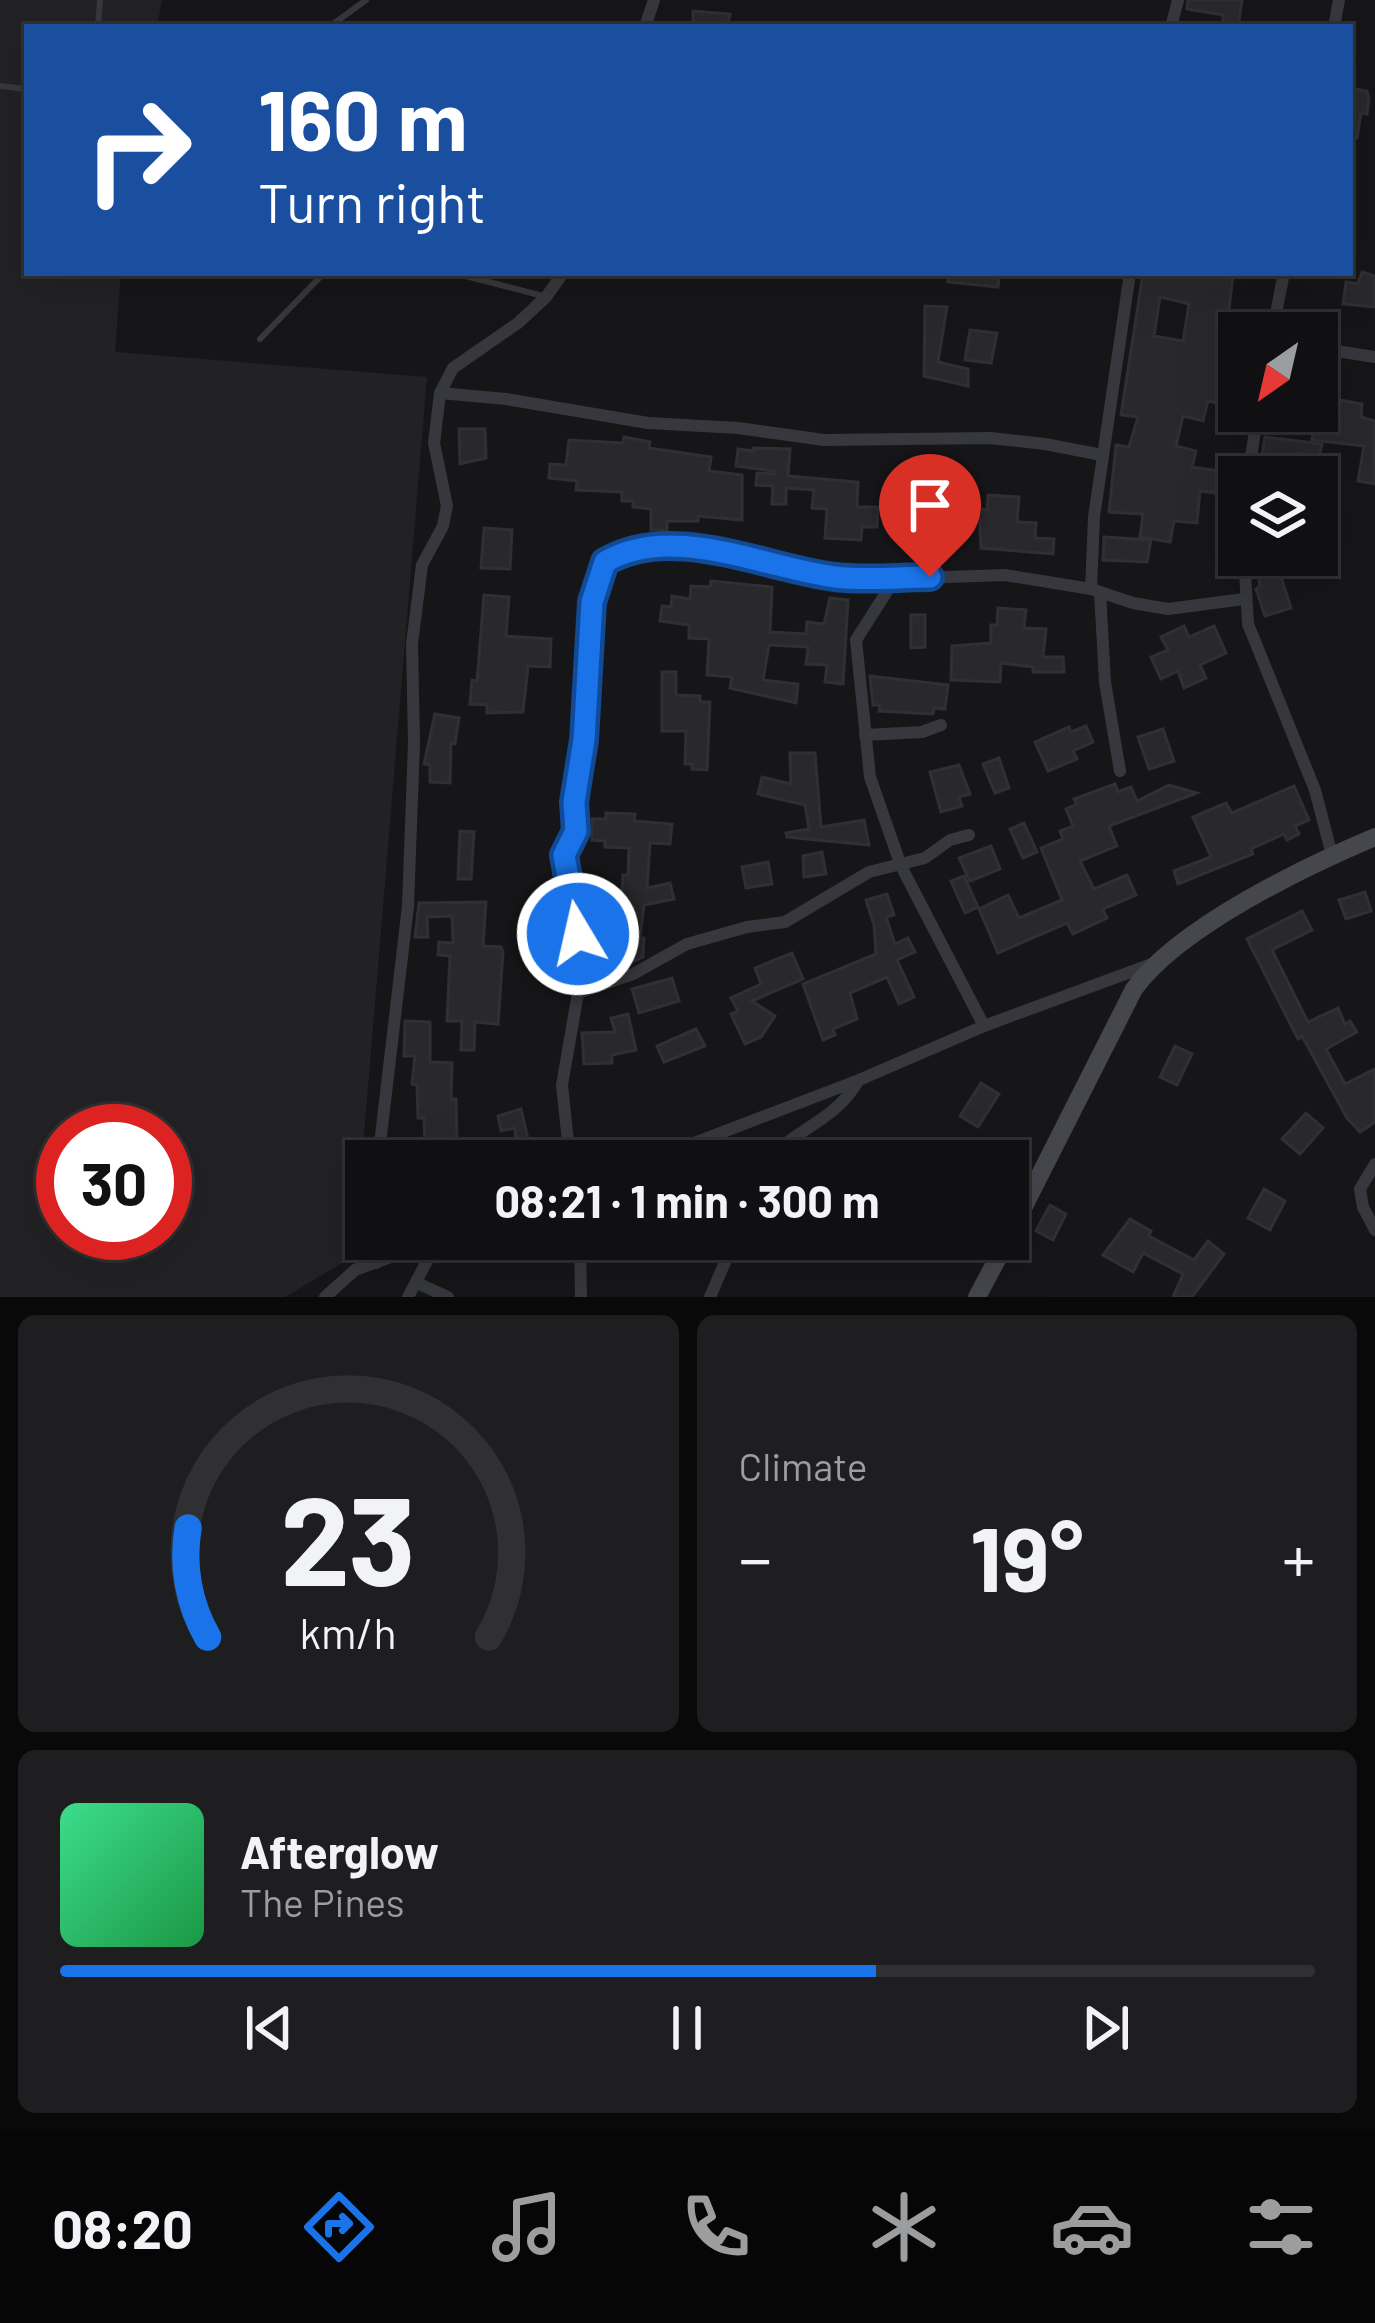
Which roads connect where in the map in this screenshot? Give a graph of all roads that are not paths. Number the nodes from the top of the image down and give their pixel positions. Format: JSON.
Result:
{"nodes":[{"id":1,"x":366,"y":0,"type":"edge"},
{"id":2,"x":332,"y":24,"type":"edge"},
{"id":3,"x":321,"y":276,"type":"edge"},
{"id":4,"x":466,"y":276,"type":"edge"},
{"id":5,"x":561,"y":276,"type":"edge"},
{"id":6,"x":1130,"y":276,"type":"edge"},
{"id":7,"x":1283,"y":276,"type":"edge"},
{"id":8,"x":547,"y":297,"type":"junction"},
{"id":9,"x":1276,"y":312,"type":"edge"},
{"id":10,"x":260,"y":339,"type":"dead end"},
{"id":11,"x":1338,"y":351,"type":"edge"},
{"id":12,"x":1375,"y":357,"type":"edge"},
{"id":13,"x":440,"y":393,"type":"junction"},
{"id":14,"x":1102,"y":455,"type":"junction"},
{"id":15,"x":1244,"y":576,"type":"edge"},
{"id":16,"x":896,"y":577,"type":"junction"},
{"id":17,"x":1096,"y":590,"type":"junction"},
{"id":18,"x":1244,"y":599,"type":"junction"},
{"id":19,"x":941,"y":725,"type":"dead end"},
{"id":20,"x":866,"y":734,"type":"junction"},
{"id":21,"x":1120,"y":771,"type":"dead end"},
{"id":22,"x":969,"y":836,"type":"dead end"},
{"id":23,"x":1375,"y":837,"type":"edge"},
{"id":24,"x":1332,"y":855,"type":"junction"},
{"id":25,"x":901,"y":866,"type":"junction"},
{"id":26,"x":1152,"y":964,"type":"junction"},
{"id":27,"x":578,"y":993,"type":"junction"},
{"id":28,"x":984,"y":1026,"type":"junction"},
{"id":29,"x":859,"y":1080,"type":"junction"},
{"id":30,"x":381,"y":1140,"type":"edge"},
{"id":31,"x":568,"y":1140,"type":"edge"},
{"id":32,"x":702,"y":1140,"type":"edge"},
{"id":33,"x":790,"y":1140,"type":"edge"},
{"id":34,"x":1375,"y":1164,"type":"edge"},
{"id":35,"x":1029,"y":1197,"type":"edge"},
{"id":36,"x":1375,"y":1230,"type":"edge"},
{"id":37,"x":384,"y":1260,"type":"edge"},
{"id":38,"x":428,"y":1260,"type":"edge"},
{"id":39,"x":580,"y":1260,"type":"edge"},
{"id":40,"x":726,"y":1260,"type":"edge"},
{"id":41,"x":997,"y":1260,"type":"edge"},
{"id":42,"x":376,"y":1263,"type":"joint"},
{"id":43,"x":416,"y":1282,"type":"junction"},
{"id":44,"x":325,"y":1297,"type":"edge"},
{"id":45,"x":408,"y":1297,"type":"edge"},
{"id":46,"x":448,"y":1297,"type":"edge"},
{"id":47,"x":580,"y":1297,"type":"edge"},
{"id":48,"x":710,"y":1297,"type":"edge"},
{"id":49,"x":977,"y":1297,"type":"edge"}],
"edges":[{"from":1,"to":2,"type":"lane"},
{"from":3,"to":10,"type":"lane"},
{"from":4,"to":8,"type":"lane"},
{"from":5,"to":8,"type":"street"},
{"from":6,"to":14,"type":"street"},
{"from":7,"to":9,"type":"street"},
{"from":8,"to":13,"type":"street"},
{"from":11,"to":12,"type":"street"},
{"from":13,"to":14,"type":"street"},
{"from":13,"to":30,"type":"street"},
{"from":14,"to":17,"type":"street"},
{"from":15,"to":18,"type":"street"},
{"from":16,"to":17,"type":"street"},
{"from":16,"to":20,"type":"street"},
{"from":16,"to":27,"type":"street"},
{"from":17,"to":18,"type":"street"},
{"from":17,"to":21,"type":"street"},
{"from":18,"to":24,"type":"street"},
{"from":19,"to":20,"type":"street"},
{"from":20,"to":25,"type":"street"},
{"from":22,"to":25,"type":"street"},
{"from":23,"to":24,"type":"main road"},
{"from":24,"to":26,"type":"main road"},
{"from":25,"to":27,"type":"street"},
{"from":25,"to":28,"type":"street"},
{"from":26,"to":28,"type":"street"},
{"from":26,"to":35,"type":"main road"},
{"from":27,"to":31,"type":"street"},
{"from":28,"to":29,"type":"street"},
{"from":29,"to":32,"type":"street"},
{"from":29,"to":33,"type":"street"},
{"from":34,"to":36,"type":"street"},
{"from":37,"to":42,"type":"street"},
{"from":38,"to":43,"type":"street"},
{"from":39,"to":47,"type":"street"},
{"from":40,"to":48,"type":"street"},
{"from":41,"to":49,"type":"main road"},
{"from":42,"to":44,"type":"street"},
{"from":43,"to":45,"type":"street"},
{"from":43,"to":46,"type":"street"}]}
